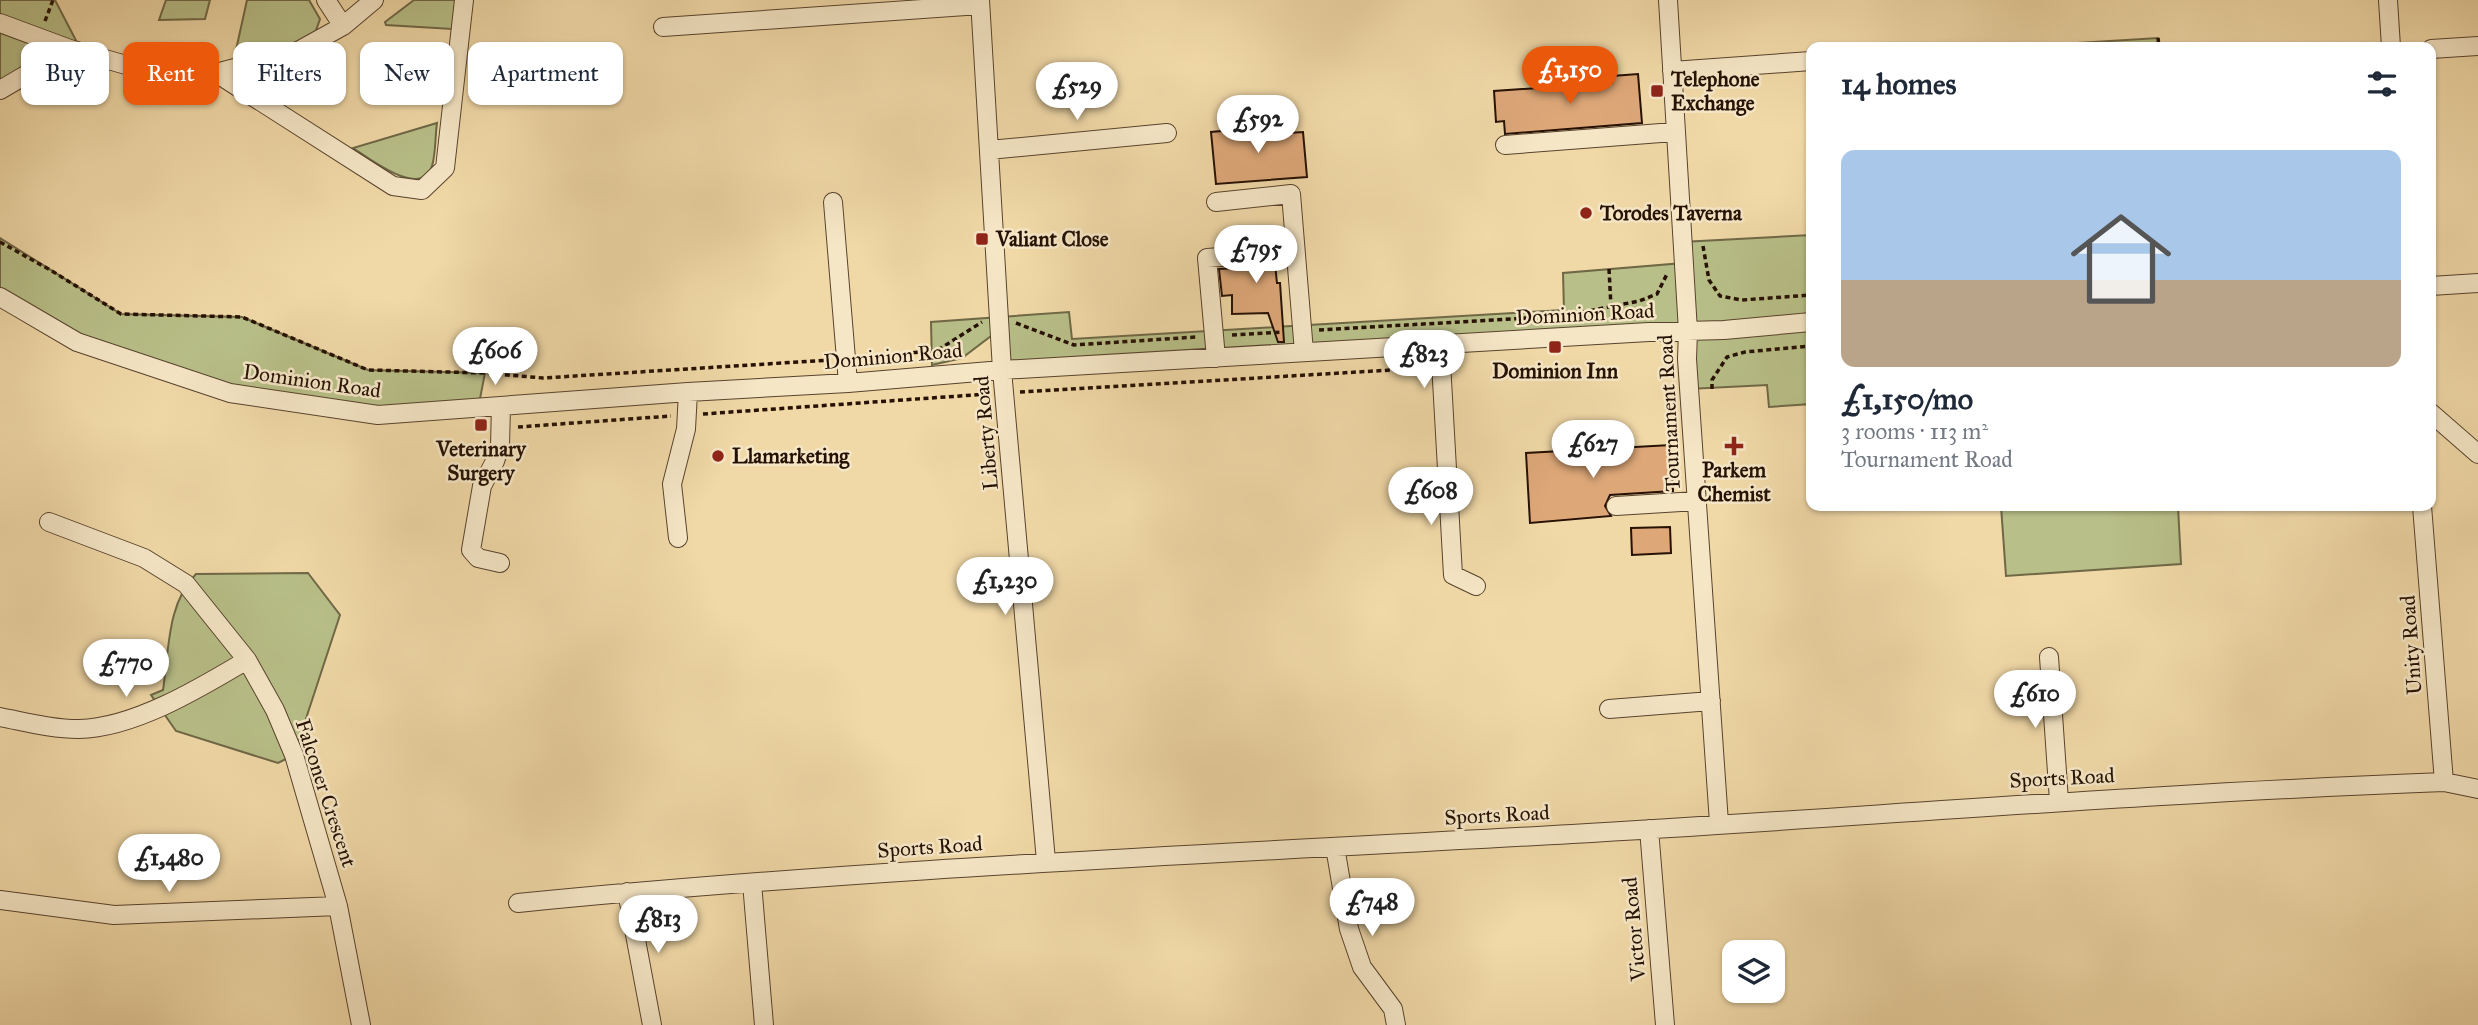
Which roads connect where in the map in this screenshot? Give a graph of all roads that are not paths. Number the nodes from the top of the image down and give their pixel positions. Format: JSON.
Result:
{"nodes":[{"id":1,"x":326,"y":0,"type":"edge"},
{"id":2,"x":374,"y":0,"type":"edge"},
{"id":3,"x":464,"y":0,"type":"edge"},
{"id":4,"x":1668,"y":0,"type":"edge"},
{"id":5,"x":2388,"y":0,"type":"edge"},
{"id":6,"x":980,"y":3,"type":"edge"},
{"id":7,"x":0,"y":23,"type":"edge"},
{"id":8,"x":343,"y":26,"type":"junction"},
{"id":9,"x":663,"y":27,"type":"dead end"},
{"id":10,"x":53,"y":42,"type":"edge"},
{"id":11,"x":2391,"y":42,"type":"edge"},
{"id":12,"x":2478,"y":46,"type":"edge"},
{"id":13,"x":2436,"y":49,"type":"edge"},
{"id":14,"x":1806,"y":61,"type":"edge"},
{"id":15,"x":1672,"y":71,"type":"junction"},
{"id":16,"x":219,"y":72,"type":"edge"},
{"id":17,"x":219,"y":75,"type":"edge"},
{"id":18,"x":21,"y":78,"type":"edge"},
{"id":19,"x":0,"y":90,"type":"edge"},
{"id":20,"x":1674,"y":132,"type":"junction"},
{"id":21,"x":1167,"y":133,"type":"dead end"},
{"id":22,"x":1505,"y":145,"type":"dead end"},
{"id":23,"x":989,"y":150,"type":"junction"},
{"id":24,"x":833,"y":202,"type":"dead end"},
{"id":25,"x":1216,"y":202,"type":"dead end"},
{"id":26,"x":1681,"y":232,"type":"junction"},
{"id":27,"x":1665,"y":242,"type":"dead end"},
{"id":28,"x":1234,"y":256,"type":"dead end"},
{"id":29,"x":2478,"y":283,"type":"edge"},
{"id":30,"x":2436,"y":286,"type":"edge"},
{"id":31,"x":0,"y":297,"type":"edge"},
{"id":32,"x":1806,"y":322,"type":"edge"},
{"id":33,"x":1688,"y":331,"type":"junction"},
{"id":34,"x":1440,"y":345,"type":"junction"},
{"id":35,"x":1304,"y":352,"type":"junction"},
{"id":36,"x":1216,"y":358,"type":"junction"},
{"id":37,"x":1002,"y":370,"type":"junction"},
{"id":38,"x":848,"y":383,"type":"junction"},
{"id":39,"x":688,"y":392,"type":"junction"},
{"id":40,"x":501,"y":406,"type":"junction"},
{"id":41,"x":2436,"y":416,"type":"edge"},
{"id":42,"x":2478,"y":454,"type":"edge"},
{"id":43,"x":1697,"y":501,"type":"junction"},
{"id":44,"x":1616,"y":506,"type":"dead end"},
{"id":45,"x":2422,"y":511,"type":"edge"},
{"id":46,"x":49,"y":522,"type":"dead end"},
{"id":47,"x":678,"y":538,"type":"dead end"},
{"id":48,"x":500,"y":563,"type":"dead end"},
{"id":49,"x":1476,"y":586,"type":"dead end"},
{"id":50,"x":2049,"y":657,"type":"dead end"},
{"id":51,"x":247,"y":660,"type":"junction"},
{"id":52,"x":1711,"y":701,"type":"junction"},
{"id":53,"x":1609,"y":709,"type":"dead end"},
{"id":54,"x":0,"y":717,"type":"edge"},
{"id":55,"x":2444,"y":782,"type":"junction"},
{"id":56,"x":2478,"y":789,"type":"edge"},
{"id":57,"x":2059,"y":801,"type":"junction"},
{"id":58,"x":1719,"y":823,"type":"junction"},
{"id":59,"x":1649,"y":829,"type":"junction"},
{"id":60,"x":1335,"y":847,"type":"junction"},
{"id":61,"x":1046,"y":861,"type":"junction"},
{"id":62,"x":752,"y":883,"type":"junction"},
{"id":63,"x":627,"y":892,"type":"junction"},
{"id":64,"x":0,"y":900,"type":"edge"},
{"id":65,"x":518,"y":903,"type":"dead end"},
{"id":66,"x":338,"y":906,"type":"junction"},
{"id":67,"x":361,"y":1025,"type":"edge"},
{"id":68,"x":652,"y":1025,"type":"edge"},
{"id":69,"x":764,"y":1025,"type":"edge"},
{"id":70,"x":1396,"y":1025,"type":"edge"},
{"id":71,"x":1665,"y":1025,"type":"edge"}],
"edges":[{"from":1,"to":8,"type":"street"},
{"from":2,"to":8,"type":"street"},
{"from":3,"to":17,"type":"street"},
{"from":4,"to":15,"type":"street","name":"Tournament Road"},
{"from":5,"to":11,"type":"street"},
{"from":6,"to":9,"type":"street"},
{"from":6,"to":23,"type":"street","name":"Liberty Road"},
{"from":7,"to":10,"type":"street"},
{"from":8,"to":16,"type":"street"},
{"from":12,"to":13,"type":"street"},
{"from":14,"to":15,"type":"street"},
{"from":15,"to":20,"type":"street","name":"Tournament Road"},
{"from":18,"to":19,"type":"street"},
{"from":20,"to":22,"type":"street"},
{"from":20,"to":26,"type":"street","name":"Tournament Road"},
{"from":21,"to":23,"type":"street"},
{"from":23,"to":37,"type":"street","name":"Liberty Road"},
{"from":24,"to":38,"type":"street"},
{"from":25,"to":35,"type":"street"},
{"from":26,"to":27,"type":"street"},
{"from":26,"to":33,"type":"street","name":"Tournament Road"},
{"from":28,"to":36,"type":"street"},
{"from":29,"to":30,"type":"street"},
{"from":31,"to":40,"type":"street","name":"Dominion Road"},
{"from":32,"to":33,"type":"street","name":"Dominion Road"},
{"from":33,"to":34,"type":"street","name":"Dominion Road"},
{"from":33,"to":43,"type":"street","name":"Tournament Road"},
{"from":34,"to":35,"type":"street","name":"Dominion Road"},
{"from":34,"to":49,"type":"street"},
{"from":35,"to":36,"type":"street","name":"Dominion Road"},
{"from":36,"to":37,"type":"street","name":"Dominion Road"},
{"from":37,"to":38,"type":"street","name":"Dominion Road"},
{"from":37,"to":61,"type":"street","name":"Liberty Road"},
{"from":38,"to":39,"type":"street","name":"Dominion Road"},
{"from":39,"to":40,"type":"street","name":"Dominion Road"},
{"from":39,"to":47,"type":"street"},
{"from":40,"to":48,"type":"street"},
{"from":41,"to":42,"type":"street"},
{"from":43,"to":44,"type":"street"},
{"from":43,"to":52,"type":"street","name":"Tournament Road"},
{"from":45,"to":55,"type":"street","name":"Unity Road"},
{"from":46,"to":51,"type":"street","name":"Falconer Crescent"},
{"from":50,"to":57,"type":"street"},
{"from":51,"to":54,"type":"street"},
{"from":51,"to":66,"type":"street","name":"Falconer Crescent"},
{"from":52,"to":53,"type":"street"},
{"from":52,"to":58,"type":"street","name":"Tournament Road"},
{"from":55,"to":56,"type":"street","name":"Sports Road"},
{"from":55,"to":57,"type":"street","name":"Sports Road"},
{"from":57,"to":58,"type":"street","name":"Sports Road"},
{"from":58,"to":59,"type":"street","name":"Sports Road"},
{"from":59,"to":60,"type":"street","name":"Sports Road"},
{"from":59,"to":71,"type":"street","name":"Victor Road"},
{"from":60,"to":61,"type":"street","name":"Sports Road"},
{"from":60,"to":70,"type":"street"},
{"from":61,"to":62,"type":"street","name":"Sports Road"},
{"from":62,"to":63,"type":"street","name":"Sports Road"},
{"from":62,"to":69,"type":"street"},
{"from":63,"to":65,"type":"street","name":"Sports Road"},
{"from":63,"to":68,"type":"street"},
{"from":64,"to":66,"type":"street"},
{"from":66,"to":67,"type":"street","name":"Falconer Crescent"}]}
